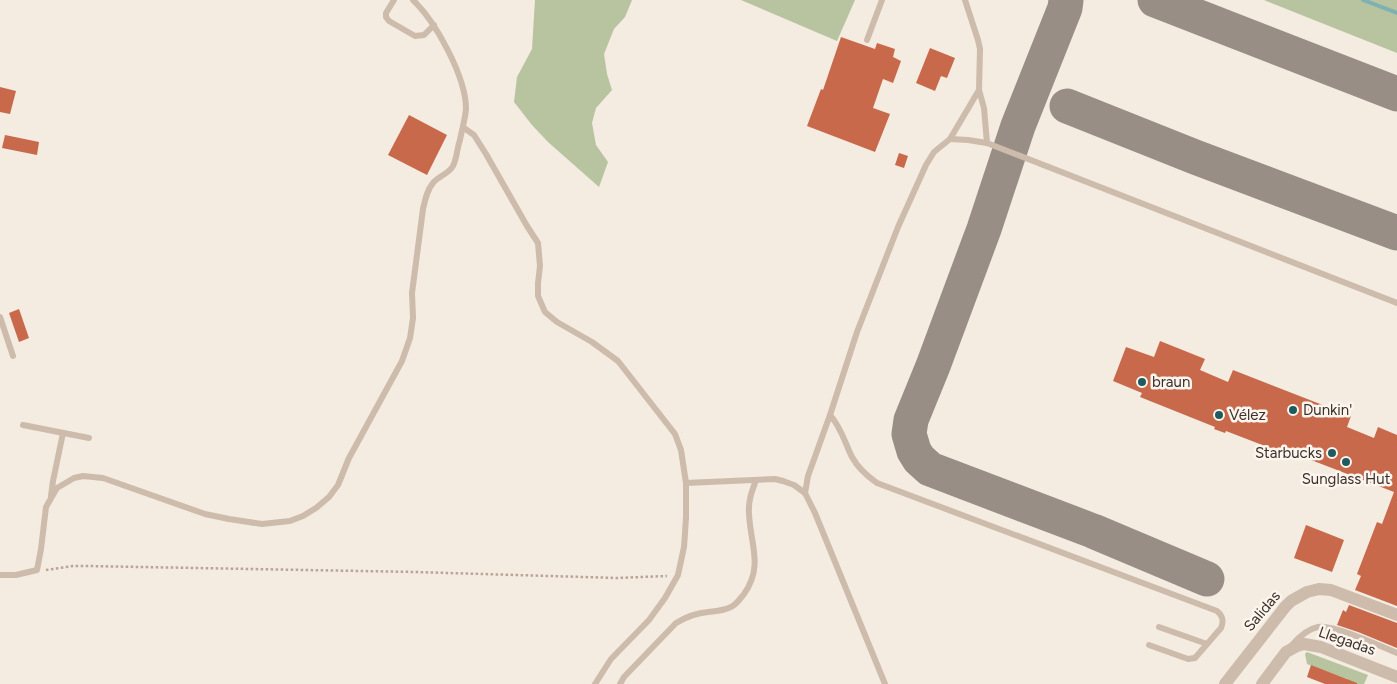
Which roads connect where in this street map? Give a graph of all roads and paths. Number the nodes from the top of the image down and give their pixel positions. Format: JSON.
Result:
{"nodes":[{"id":1,"x":394,"y":0,"type":"edge"},
{"id":2,"x":413,"y":0,"type":"edge"},
{"id":3,"x":882,"y":0,"type":"edge"},
{"id":4,"x":965,"y":0,"type":"edge"},
{"id":5,"x":434,"y":25,"type":"junction"},
{"id":6,"x":867,"y":40,"type":"dead end"},
{"id":7,"x":979,"y":90,"type":"junction"},
{"id":8,"x":464,"y":128,"type":"junction"},
{"id":9,"x":950,"y":139,"type":"junction"},
{"id":10,"x":988,"y":143,"type":"junction"},
{"id":11,"x":1397,"y":303,"type":"edge"},
{"id":12,"x":0,"y":317,"type":"edge"},
{"id":13,"x":13,"y":356,"type":"dead end"},
{"id":14,"x":830,"y":415,"type":"junction"},
{"id":15,"x":23,"y":425,"type":"dead end"},
{"id":16,"x":63,"y":433,"type":"junction"},
{"id":17,"x":88,"y":438,"type":"dead end"},
{"id":18,"x":756,"y":480,"type":"junction"},
{"id":19,"x":686,"y":483,"type":"junction"},
{"id":20,"x":805,"y":493,"type":"junction"},
{"id":21,"x":51,"y":498,"type":"junction"},
{"id":22,"x":37,"y":570,"type":"junction"},
{"id":23,"x":0,"y":575,"type":"edge"},
{"id":24,"x":678,"y":575,"type":"junction"},
{"id":25,"x":1397,"y":615,"type":"edge"},
{"id":26,"x":1159,"y":627,"type":"dead end"},
{"id":27,"x":1207,"y":644,"type":"junction"},
{"id":28,"x":1149,"y":645,"type":"dead end"},
{"id":29,"x":1286,"y":652,"type":"junction"},
{"id":30,"x":1397,"y":653,"type":"edge"},
{"id":31,"x":1397,"y":677,"type":"edge"},
{"id":32,"x":595,"y":684,"type":"edge"},
{"id":33,"x":620,"y":684,"type":"edge"},
{"id":34,"x":885,"y":684,"type":"edge"},
{"id":35,"x":1224,"y":684,"type":"edge"},
{"id":36,"x":1262,"y":684,"type":"edge"}],
"edges":[{"from":1,"to":5,"type":"lane"},
{"from":2,"to":5,"type":"lane"},
{"from":3,"to":6,"type":"lane"},
{"from":4,"to":7,"type":"lane"},
{"from":5,"to":8,"type":"lane"},
{"from":7,"to":9,"type":"lane"},
{"from":7,"to":10,"type":"lane"},
{"from":8,"to":19,"type":"lane"},
{"from":8,"to":21,"type":"lane"},
{"from":9,"to":10,"type":"lane"},
{"from":9,"to":14,"type":"lane"},
{"from":10,"to":11,"type":"lane"},
{"from":12,"to":13,"type":"lane"},
{"from":14,"to":20,"type":"lane"},
{"from":14,"to":27,"type":"lane"},
{"from":15,"to":16,"type":"lane"},
{"from":16,"to":17,"type":"lane"},
{"from":16,"to":21,"type":"lane"},
{"from":18,"to":19,"type":"lane"},
{"from":18,"to":20,"type":"lane"},
{"from":18,"to":33,"type":"lane"},
{"from":19,"to":24,"type":"lane"},
{"from":20,"to":34,"type":"lane"},
{"from":21,"to":22,"type":"lane"},
{"from":22,"to":23,"type":"lane"},
{"from":22,"to":24,"type":"path"},
{"from":24,"to":32,"type":"lane"},
{"from":25,"to":35,"type":"street","name":"Salidas","bridge":true},
{"from":26,"to":27,"type":"lane"},
{"from":27,"to":28,"type":"lane"},
{"from":29,"to":30,"type":"lane","name":"Llegadas"},
{"from":29,"to":31,"type":"street","name":"Llegadas"},
{"from":29,"to":36,"type":"street","name":"Llegadas"}]}
